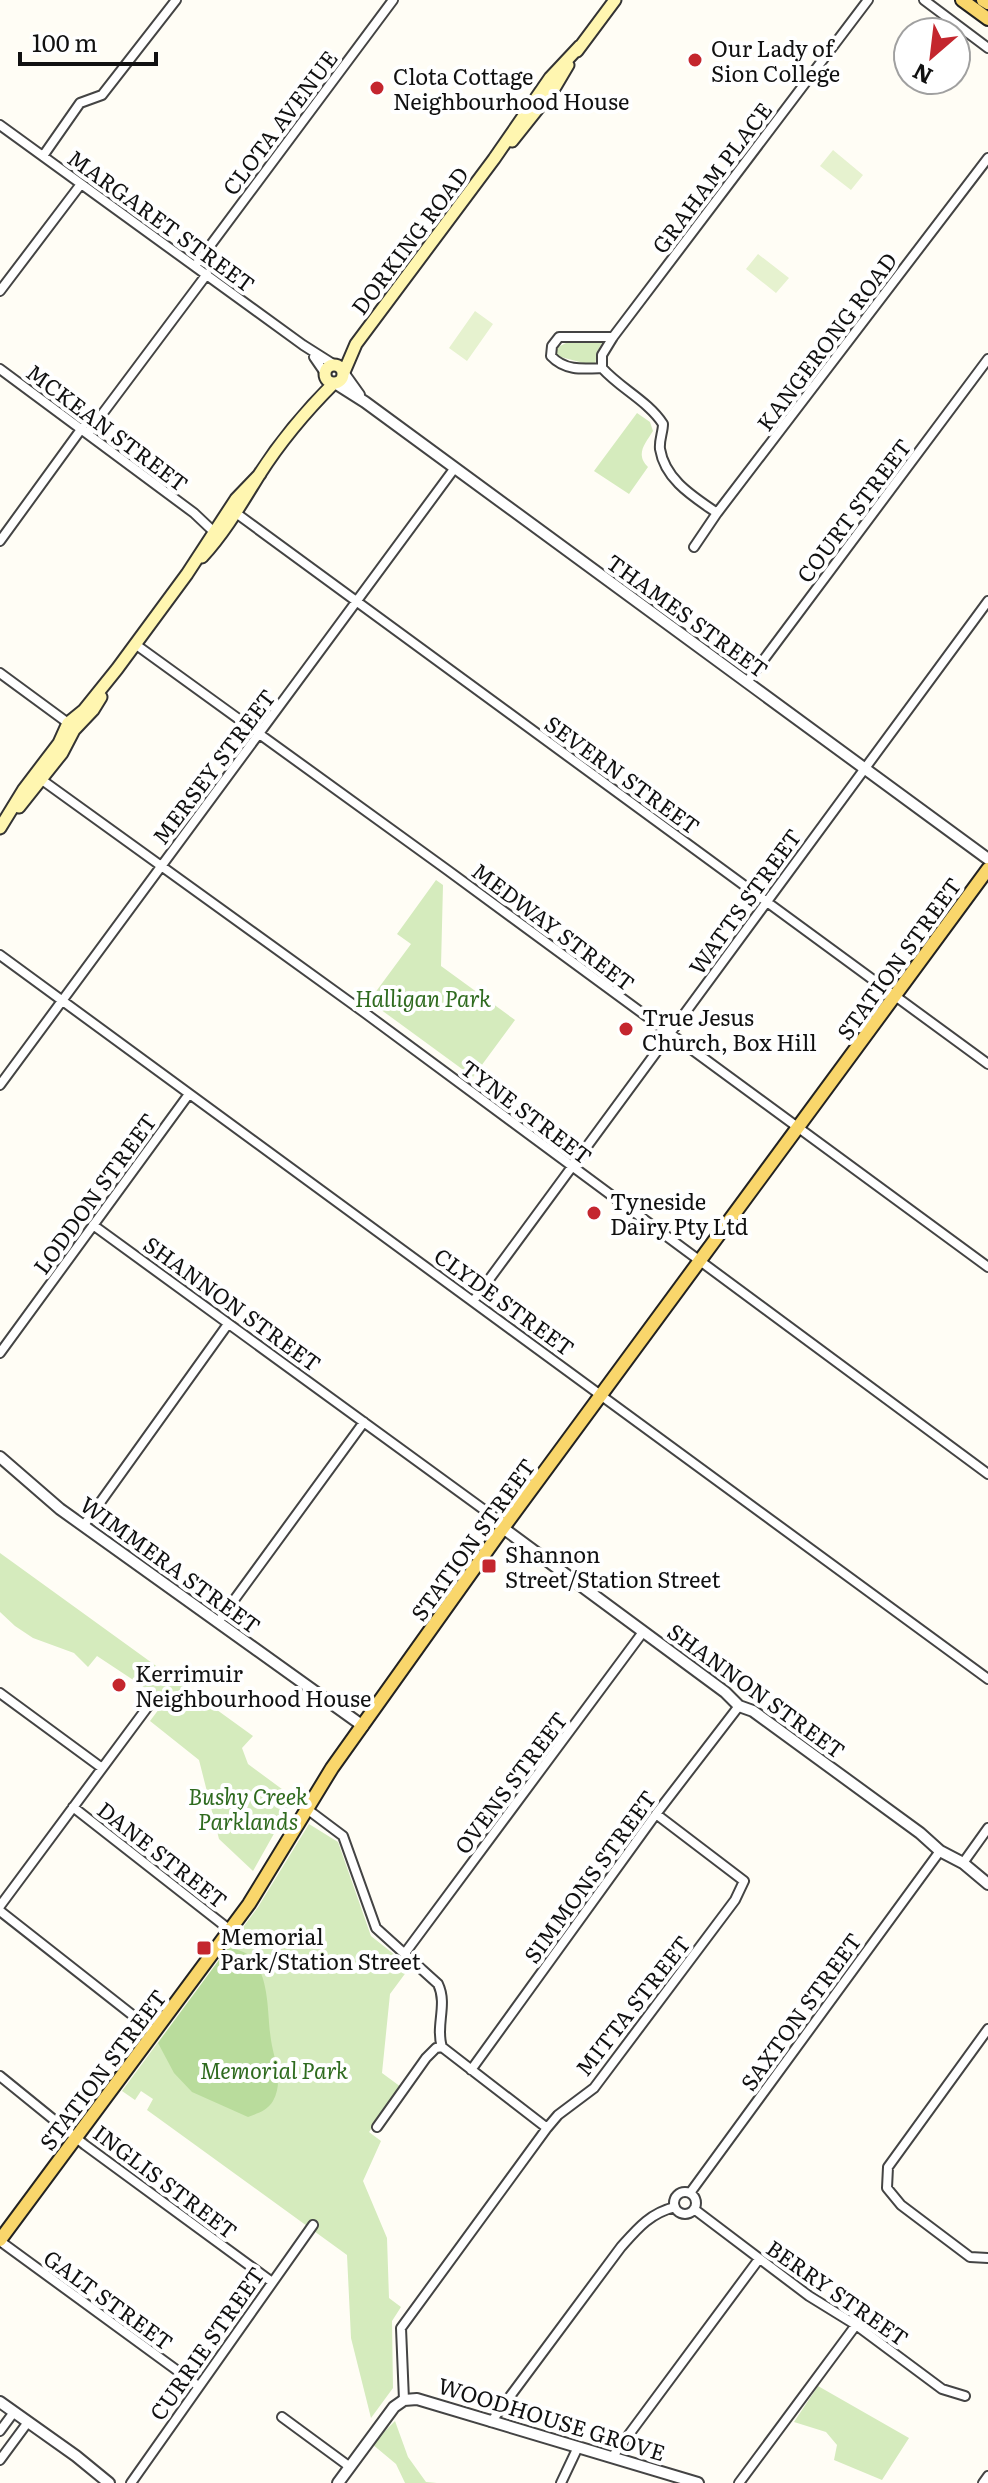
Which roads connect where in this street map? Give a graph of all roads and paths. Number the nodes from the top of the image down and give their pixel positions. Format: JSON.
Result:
{"nodes":[{"id":1,"x":176,"y":0,"type":"edge"},
{"id":2,"x":393,"y":0,"type":"edge"},
{"id":3,"x":615,"y":0,"type":"edge"},
{"id":4,"x":868,"y":0,"type":"edge"},
{"id":5,"x":924,"y":0,"type":"edge"},
{"id":6,"x":962,"y":0,"type":"edge"},
{"id":7,"x":988,"y":19,"type":"edge"},
{"id":8,"x":988,"y":48,"type":"edge"},
{"id":9,"x":0,"y":125,"type":"edge"},
{"id":10,"x":43,"y":156,"type":"junction"},
{"id":11,"x":988,"y":158,"type":"edge"},
{"id":12,"x":81,"y":184,"type":"junction"},
{"id":13,"x":195,"y":266,"type":"junction"},
{"id":14,"x":207,"y":274,"type":"junction"},
{"id":15,"x":0,"y":291,"type":"edge"},
{"id":16,"x":613,"y":337,"type":"junction"},
{"id":17,"x":988,"y":359,"type":"edge"},
{"id":18,"x":602,"y":368,"type":"junction"},
{"id":19,"x":0,"y":369,"type":"edge"},
{"id":20,"x":334,"y":374,"type":"junction"},
{"id":21,"x":85,"y":431,"type":"junction"},
{"id":22,"x":454,"y":469,"type":"junction"},
{"id":23,"x":260,"y":474,"type":"junction"},
{"id":24,"x":236,"y":513,"type":"junction"},
{"id":25,"x":717,"y":513,"type":"junction"},
{"id":26,"x":215,"y":528,"type":"junction"},
{"id":27,"x":0,"y":541,"type":"edge"},
{"id":28,"x":694,"y":547,"type":"dead end"},
{"id":29,"x":187,"y":574,"type":"junction"},
{"id":30,"x":988,"y":601,"type":"edge"},
{"id":31,"x":357,"y":602,"type":"junction"},
{"id":32,"x":135,"y":644,"type":"junction"},
{"id":33,"x":117,"y":669,"type":"junction"},
{"id":34,"x":0,"y":673,"type":"edge"},
{"id":35,"x":747,"y":682,"type":"junction"},
{"id":36,"x":68,"y":723,"type":"junction"},
{"id":37,"x":259,"y":734,"type":"junction"},
{"id":38,"x":863,"y":768,"type":"junction"},
{"id":39,"x":42,"y":780,"type":"junction"},
{"id":40,"x":0,"y":828,"type":"edge"},
{"id":41,"x":988,"y":859,"type":"edge"},
{"id":42,"x":161,"y":866,"type":"junction"},
{"id":43,"x":988,"y":869,"type":"edge"},
{"id":44,"x":767,"y":900,"type":"junction"},
{"id":45,"x":0,"y":955,"type":"edge"},
{"id":46,"x":895,"y":995,"type":"junction"},
{"id":47,"x":62,"y":1000,"type":"junction"},
{"id":48,"x":669,"y":1034,"type":"junction"},
{"id":49,"x":988,"y":1064,"type":"edge"},
{"id":50,"x":0,"y":1085,"type":"edge"},
{"id":51,"x":189,"y":1094,"type":"junction"},
{"id":52,"x":797,"y":1128,"type":"junction"},
{"id":53,"x":571,"y":1167,"type":"junction"},
{"id":54,"x":93,"y":1225,"type":"junction"},
{"id":55,"x":698,"y":1261,"type":"junction"},
{"id":56,"x":988,"y":1267,"type":"edge"},
{"id":57,"x":474,"y":1300,"type":"junction"},
{"id":58,"x":228,"y":1324,"type":"junction"},
{"id":59,"x":0,"y":1353,"type":"edge"},
{"id":60,"x":602,"y":1394,"type":"junction"},
{"id":61,"x":364,"y":1422,"type":"junction"},
{"id":62,"x":0,"y":1457,"type":"edge"},
{"id":63,"x":988,"y":1474,"type":"edge"},
{"id":64,"x":84,"y":1525,"type":"junction"},
{"id":65,"x":504,"y":1527,"type":"junction"},
{"id":66,"x":218,"y":1622,"type":"junction"},
{"id":67,"x":643,"y":1632,"type":"junction"},
{"id":68,"x":988,"y":1679,"type":"edge"},
{"id":69,"x":0,"y":1693,"type":"edge"},
{"id":70,"x":155,"y":1697,"type":"dead end"},
{"id":71,"x":739,"y":1706,"type":"junction"},
{"id":72,"x":363,"y":1726,"type":"junction"},
{"id":73,"x":102,"y":1768,"type":"junction"},
{"id":74,"x":73,"y":1807,"type":"junction"},
{"id":75,"x":307,"y":1809,"type":"junction"},
{"id":76,"x":656,"y":1814,"type":"junction"},
{"id":77,"x":988,"y":1828,"type":"edge"},
{"id":78,"x":940,"y":1851,"type":"junction"},
{"id":79,"x":963,"y":1863,"type":"junction"},
{"id":80,"x":988,"y":1884,"type":"edge"},
{"id":81,"x":0,"y":1909,"type":"edge"},
{"id":82,"x":230,"y":1930,"type":"junction"},
{"id":83,"x":405,"y":1953,"type":"junction"},
{"id":84,"x":988,"y":2029,"type":"edge"},
{"id":85,"x":154,"y":2032,"type":"junction"},
{"id":86,"x":442,"y":2047,"type":"junction"},
{"id":87,"x":471,"y":2070,"type":"junction"},
{"id":88,"x":0,"y":2076,"type":"edge"},
{"id":89,"x":377,"y":2127,"type":"dead end"},
{"id":90,"x":547,"y":2128,"type":"junction"},
{"id":91,"x":76,"y":2137,"type":"junction"},
{"id":92,"x":690,"y":2193,"type":"junction"},
{"id":93,"x":675,"y":2207,"type":"junction"},
{"id":94,"x":694,"y":2209,"type":"junction"},
{"id":95,"x":313,"y":2225,"type":"dead end"},
{"id":96,"x":0,"y":2240,"type":"edge"},
{"id":97,"x":988,"y":2258,"type":"edge"},
{"id":98,"x":759,"y":2259,"type":"junction"},
{"id":99,"x":272,"y":2282,"type":"junction"},
{"id":100,"x":856,"y":2325,"type":"junction"},
{"id":101,"x":197,"y":2385,"type":"junction"},
{"id":102,"x":965,"y":2396,"type":"dead end"},
{"id":103,"x":404,"y":2400,"type":"junction"},
{"id":104,"x":0,"y":2402,"type":"edge"},
{"id":105,"x":14,"y":2412,"type":"junction"},
{"id":106,"x":282,"y":2417,"type":"dead end"},
{"id":107,"x":28,"y":2422,"type":"junction"},
{"id":108,"x":491,"y":2422,"type":"junction"},
{"id":109,"x":0,"y":2431,"type":"edge"},
{"id":110,"x":578,"y":2447,"type":"junction"},
{"id":111,"x":613,"y":2456,"type":"junction"},
{"id":112,"x":0,"y":2460,"type":"edge"},
{"id":113,"x":350,"y":2467,"type":"junction"},
{"id":114,"x":988,"y":2476,"type":"edge"},
{"id":115,"x":109,"y":2483,"type":"edge"},
{"id":116,"x":131,"y":2483,"type":"edge"},
{"id":117,"x":338,"y":2483,"type":"edge"},
{"id":118,"x":561,"y":2483,"type":"edge"},
{"id":119,"x":695,"y":2483,"type":"edge"},
{"id":120,"x":739,"y":2483,"type":"edge"},
{"id":121,"x":983,"y":2483,"type":"edge"}],
"edges":[{"from":1,"to":10,"type":"street"},
{"from":2,"to":13,"type":"street","name":"CLOTA AVENUE"},
{"from":3,"to":20,"type":"main road","name":"DORKING ROAD"},
{"from":4,"to":16,"type":"street","name":"GRAHAM PLACE"},
{"from":5,"to":8,"type":"street"},
{"from":6,"to":7,"type":"main road"},
{"from":9,"to":10,"type":"street","name":"MARGARET STREET"},
{"from":10,"to":12,"type":"street","name":"MARGARET STREET"},
{"from":11,"to":25,"type":"street","name":"KANGERONG ROAD"},
{"from":12,"to":13,"type":"street","name":"MARGARET STREET"},
{"from":12,"to":15,"type":"street"},
{"from":13,"to":14,"type":"street","name":"MARGARET STREET"},
{"from":14,"to":20,"type":"street","name":"MARGARET STREET"},
{"from":14,"to":21,"type":"street"},
{"from":16,"to":18,"type":"street","name":"GRAHAM PLACE"},
{"from":16,"to":18,"type":"street"},
{"from":17,"to":35,"type":"street","name":"COURT STREET"},
{"from":18,"to":25,"type":"street"},
{"from":19,"to":21,"type":"street","name":"MCKEAN STREET"},
{"from":20,"to":22,"type":"street","name":"THAMES STREET"},
{"from":20,"to":23,"type":"main road","name":"DORKING ROAD"},
{"from":21,"to":26,"type":"street","name":"MCKEAN STREET"},
{"from":21,"to":27,"type":"street"},
{"from":22,"to":31,"type":"street","name":"MERSEY STREET"},
{"from":22,"to":35,"type":"street","name":"THAMES STREET"},
{"from":23,"to":24,"type":"main road","name":"DORKING ROAD"},
{"from":23,"to":26,"type":"main road","name":"DORKING ROAD"},
{"from":24,"to":29,"type":"main road","name":"DORKING ROAD"},
{"from":24,"to":31,"type":"street","name":"SEVERN STREET"},
{"from":25,"to":28,"type":"street","name":"KANGERONG ROAD"},
{"from":26,"to":29,"type":"main road","name":"DORKING ROAD"},
{"from":29,"to":32,"type":"main road","name":"DORKING ROAD"},
{"from":30,"to":38,"type":"street","name":"WATTS STREET"},
{"from":31,"to":37,"type":"street","name":"MERSEY STREET"},
{"from":31,"to":44,"type":"street","name":"SEVERN STREET"},
{"from":32,"to":33,"type":"main road","name":"DORKING ROAD"},
{"from":32,"to":37,"type":"street","name":"MEDWAY STREET"},
{"from":33,"to":36,"type":"main road","name":"DORKING ROAD"},
{"from":33,"to":39,"type":"main road","name":"DORKING ROAD"},
{"from":34,"to":36,"type":"street"},
{"from":35,"to":38,"type":"street","name":"THAMES STREET"},
{"from":36,"to":40,"type":"main road","name":"DORKING ROAD"},
{"from":37,"to":42,"type":"street","name":"MERSEY STREET"},
{"from":37,"to":48,"type":"street","name":"MEDWAY STREET"},
{"from":38,"to":41,"type":"street","name":"THAMES STREET"},
{"from":38,"to":44,"type":"street","name":"WATTS STREET"},
{"from":39,"to":40,"type":"main road","name":"DORKING ROAD"},
{"from":39,"to":42,"type":"street","name":"TYNE STREET"},
{"from":42,"to":47,"type":"street","name":"MERSEY STREET"},
{"from":42,"to":53,"type":"street","name":"TYNE STREET"},
{"from":43,"to":46,"type":"main road","name":"STATION STREET"},
{"from":44,"to":46,"type":"street","name":"SEVERN STREET"},
{"from":44,"to":48,"type":"street","name":"WATTS STREET"},
{"from":45,"to":47,"type":"street","name":"CLYDE STREET"},
{"from":46,"to":49,"type":"street","name":"SEVERN STREET"},
{"from":46,"to":52,"type":"main road","name":"STATION STREET"},
{"from":47,"to":50,"type":"street","name":"MERSEY STREET"},
{"from":47,"to":51,"type":"street","name":"CLYDE STREET"},
{"from":48,"to":52,"type":"street","name":"MEDWAY STREET"},
{"from":48,"to":53,"type":"street","name":"WATTS STREET"},
{"from":51,"to":54,"type":"street","name":"LODDON STREET"},
{"from":51,"to":57,"type":"street","name":"CLYDE STREET"},
{"from":52,"to":55,"type":"main road","name":"STATION STREET"},
{"from":52,"to":56,"type":"street","name":"MEDWAY STREET"},
{"from":53,"to":55,"type":"street","name":"TYNE STREET"},
{"from":53,"to":57,"type":"street","name":"WATTS STREET"},
{"from":54,"to":58,"type":"street","name":"SHANNON STREET"},
{"from":54,"to":59,"type":"street","name":"LODDON STREET"},
{"from":55,"to":60,"type":"main road","name":"STATION STREET"},
{"from":55,"to":63,"type":"street","name":"TYNE STREET"},
{"from":57,"to":60,"type":"street","name":"CLYDE STREET"},
{"from":58,"to":61,"type":"street","name":"SHANNON STREET"},
{"from":58,"to":64,"type":"street"},
{"from":60,"to":65,"type":"main road","name":"STATION STREET"},
{"from":60,"to":68,"type":"street","name":"CLYDE STREET"},
{"from":61,"to":65,"type":"street","name":"SHANNON STREET"},
{"from":61,"to":66,"type":"street"},
{"from":62,"to":64,"type":"street","name":"WIMMERA STREET"},
{"from":64,"to":66,"type":"street","name":"WIMMERA STREET"},
{"from":65,"to":67,"type":"street","name":"SHANNON STREET"},
{"from":65,"to":72,"type":"main road","name":"STATION STREET"},
{"from":66,"to":72,"type":"street","name":"WIMMERA STREET"},
{"from":67,"to":71,"type":"street","name":"SHANNON STREET"},
{"from":67,"to":83,"type":"street","name":"OVENS STREET"},
{"from":69,"to":73,"type":"street"},
{"from":70,"to":73,"type":"street"},
{"from":71,"to":76,"type":"street","name":"SIMMONS STREET"},
{"from":71,"to":78,"type":"street","name":"SHANNON STREET"},
{"from":72,"to":75,"type":"main road","name":"STATION STREET"},
{"from":73,"to":74,"type":"street"},
{"from":74,"to":81,"type":"street"},
{"from":74,"to":82,"type":"street","name":"DANE STREET"},
{"from":75,"to":82,"type":"main road","name":"STATION STREET"},
{"from":75,"to":83,"type":"street"},
{"from":76,"to":87,"type":"street","name":"SIMMONS STREET"},
{"from":76,"to":90,"type":"street","name":"MITTA STREET"},
{"from":77,"to":79,"type":"street"},
{"from":78,"to":79,"type":"street","name":"SHANNON STREET"},
{"from":78,"to":92,"type":"street","name":"SAXTON STREET"},
{"from":79,"to":80,"type":"street","name":"SHANNON STREET"},
{"from":81,"to":85,"type":"street"},
{"from":82,"to":85,"type":"main road","name":"STATION STREET"},
{"from":83,"to":86,"type":"street"},
{"from":84,"to":97,"type":"street"},
{"from":85,"to":91,"type":"main road","name":"STATION STREET"},
{"from":86,"to":87,"type":"street"},
{"from":86,"to":89,"type":"street"},
{"from":87,"to":90,"type":"street"},
{"from":88,"to":91,"type":"street","name":"INGLIS STREET"},
{"from":90,"to":103,"type":"street","name":"MITTA STREET"},
{"from":91,"to":96,"type":"main road","name":"STATION STREET"},
{"from":91,"to":99,"type":"street","name":"INGLIS STREET"},
{"from":92,"to":93,"type":"street"},
{"from":92,"to":94,"type":"street"},
{"from":93,"to":94,"type":"street"},
{"from":93,"to":108,"type":"street"},
{"from":94,"to":98,"type":"street","name":"BERRY STREET"},
{"from":95,"to":99,"type":"street","name":"CURRIE STREET"},
{"from":96,"to":101,"type":"street","name":"GALT STREET"},
{"from":98,"to":100,"type":"street","name":"BERRY STREET"},
{"from":98,"to":111,"type":"street"},
{"from":99,"to":101,"type":"street","name":"CURRIE STREET"},
{"from":100,"to":102,"type":"street","name":"BERRY STREET"},
{"from":100,"to":120,"type":"street"},
{"from":101,"to":116,"type":"street","name":"CURRIE STREET"},
{"from":103,"to":108,"type":"street","name":"WOODHOUSE GROVE"},
{"from":103,"to":113,"type":"street","name":"WOODHOUSE GROVE"},
{"from":104,"to":105,"type":"street"},
{"from":105,"to":107,"type":"street"},
{"from":105,"to":109,"type":"street"},
{"from":106,"to":113,"type":"street"},
{"from":107,"to":112,"type":"street"},
{"from":107,"to":115,"type":"street"},
{"from":108,"to":110,"type":"street","name":"WOODHOUSE GROVE"},
{"from":110,"to":111,"type":"street","name":"WOODHOUSE GROVE"},
{"from":110,"to":118,"type":"street"},
{"from":111,"to":119,"type":"street","name":"WOODHOUSE GROVE"},
{"from":113,"to":117,"type":"street","name":"WOODHOUSE GROVE"},
{"from":114,"to":121,"type":"street"}]}
